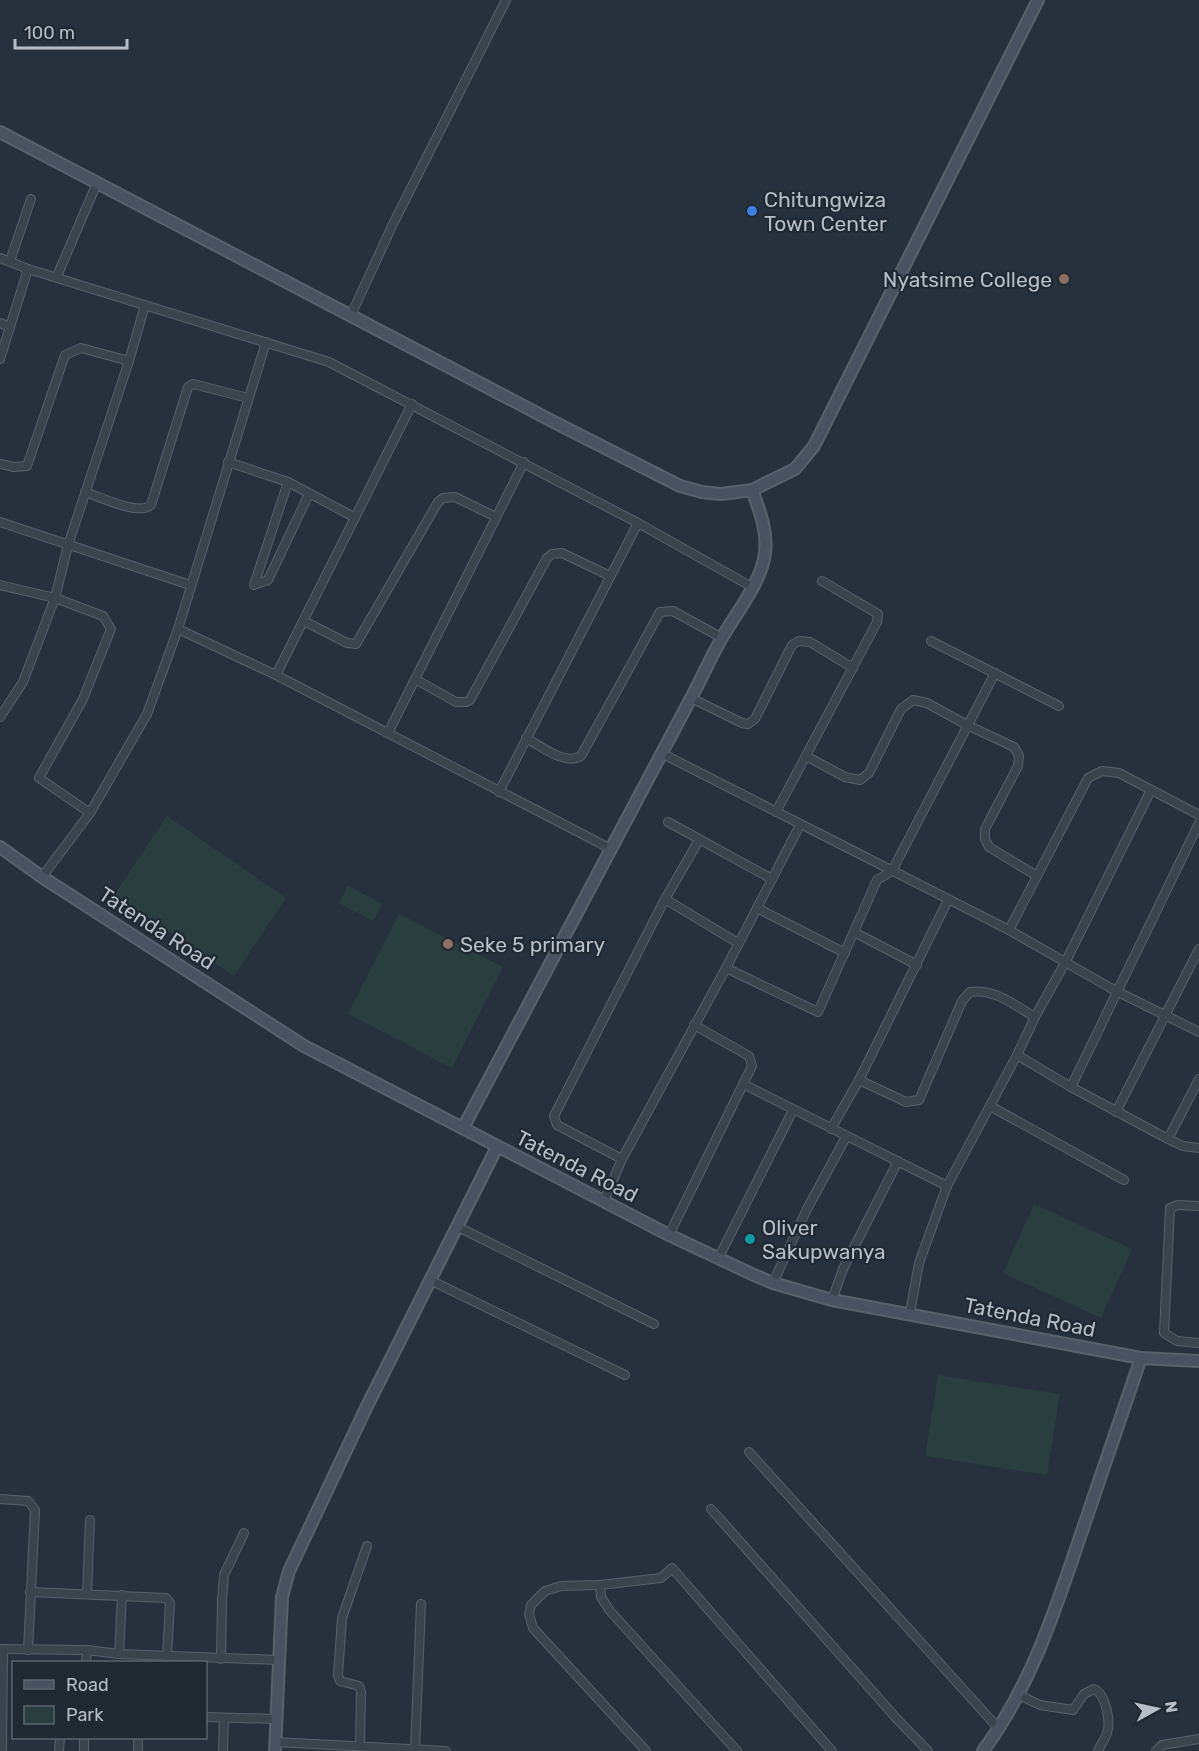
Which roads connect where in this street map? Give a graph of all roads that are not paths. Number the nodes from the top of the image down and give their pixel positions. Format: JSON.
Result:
{"nodes":[{"id":1,"x":506,"y":0,"type":"edge"},
{"id":2,"x":1038,"y":0,"type":"edge"},
{"id":3,"x":0,"y":132,"type":"edge"},
{"id":4,"x":97,"y":183,"type":"junction"},
{"id":5,"x":31,"y":199,"type":"dead end"},
{"id":6,"x":0,"y":258,"type":"edge"},
{"id":7,"x":10,"y":261,"type":"junction"},
{"id":8,"x":28,"y":269,"type":"junction"},
{"id":9,"x":57,"y":276,"type":"junction"},
{"id":10,"x":145,"y":305,"type":"junction"},
{"id":11,"x":351,"y":315,"type":"junction"},
{"id":12,"x":0,"y":323,"type":"edge"},
{"id":13,"x":10,"y":327,"type":"junction"},
{"id":14,"x":266,"y":342,"type":"junction"},
{"id":15,"x":0,"y":359,"type":"edge"},
{"id":16,"x":129,"y":361,"type":"junction"},
{"id":17,"x":248,"y":398,"type":"junction"},
{"id":18,"x":412,"y":404,"type":"junction"},
{"id":19,"x":228,"y":462,"type":"junction"},
{"id":20,"x":524,"y":462,"type":"junction"},
{"id":21,"x":0,"y":464,"type":"edge"},
{"id":22,"x":288,"y":482,"type":"junction"},
{"id":23,"x":752,"y":490,"type":"junction"},
{"id":24,"x":85,"y":492,"type":"junction"},
{"id":25,"x":309,"y":494,"type":"junction"},
{"id":26,"x":354,"y":517,"type":"junction"},
{"id":27,"x":496,"y":517,"type":"junction"},
{"id":28,"x":0,"y":522,"type":"edge"},
{"id":29,"x":638,"y":523,"type":"junction"},
{"id":30,"x":68,"y":545,"type":"junction"},
{"id":31,"x":610,"y":576,"type":"junction"},
{"id":32,"x":822,"y":581,"type":"dead end"},
{"id":33,"x":0,"y":585,"type":"edge"},
{"id":34,"x":190,"y":585,"type":"junction"},
{"id":35,"x":752,"y":587,"type":"junction"},
{"id":36,"x":55,"y":598,"type":"junction"},
{"id":37,"x":304,"y":621,"type":"junction"},
{"id":38,"x":178,"y":629,"type":"junction"},
{"id":39,"x":722,"y":638,"type":"junction"},
{"id":40,"x":931,"y":641,"type":"dead end"},
{"id":41,"x":853,"y":668,"type":"junction"},
{"id":42,"x":994,"y":673,"type":"junction"},
{"id":43,"x":276,"y":675,"type":"junction"},
{"id":44,"x":415,"y":679,"type":"junction"},
{"id":45,"x":692,"y":698,"type":"junction"},
{"id":46,"x":1059,"y":706,"type":"dead end"},
{"id":47,"x":0,"y":717,"type":"edge"},
{"id":48,"x":966,"y":725,"type":"junction"},
{"id":49,"x":388,"y":733,"type":"junction"},
{"id":50,"x":526,"y":738,"type":"junction"},
{"id":51,"x":661,"y":753,"type":"junction"},
{"id":52,"x":806,"y":756,"type":"junction"},
{"id":53,"x":1151,"y":790,"type":"junction"},
{"id":54,"x":499,"y":792,"type":"junction"},
{"id":55,"x":776,"y":812,"type":"junction"},
{"id":56,"x":90,"y":813,"type":"junction"},
{"id":57,"x":1199,"y":815,"type":"edge"},
{"id":58,"x":668,"y":822,"type":"dead end"},
{"id":59,"x":1199,"y":823,"type":"edge"},
{"id":60,"x":800,"y":825,"type":"junction"},
{"id":61,"x":699,"y":840,"type":"junction"},
{"id":62,"x":0,"y":847,"type":"edge"},
{"id":63,"x":611,"y":849,"type":"junction"},
{"id":64,"x":892,"y":871,"type":"junction"},
{"id":65,"x":1037,"y":876,"type":"junction"},
{"id":66,"x":42,"y":877,"type":"junction"},
{"id":67,"x":772,"y":879,"type":"junction"},
{"id":68,"x":665,"y":899,"type":"junction"},
{"id":69,"x":948,"y":900,"type":"junction"},
{"id":70,"x":757,"y":908,"type":"junction"},
{"id":71,"x":1009,"y":930,"type":"junction"},
{"id":72,"x":854,"y":932,"type":"junction"},
{"id":73,"x":738,"y":943,"type":"junction"},
{"id":74,"x":1199,"y":949,"type":"edge"},
{"id":75,"x":845,"y":953,"type":"junction"},
{"id":76,"x":1066,"y":962,"type":"junction"},
{"id":77,"x":917,"y":965,"type":"junction"},
{"id":78,"x":726,"y":968,"type":"junction"},
{"id":79,"x":1116,"y":991,"type":"junction"},
{"id":80,"x":1165,"y":1015,"type":"junction"},
{"id":81,"x":1035,"y":1017,"type":"junction"},
{"id":82,"x":694,"y":1025,"type":"junction"},
{"id":83,"x":1199,"y":1032,"type":"edge"},
{"id":84,"x":1017,"y":1055,"type":"junction"},
{"id":85,"x":1199,"y":1079,"type":"edge"},
{"id":86,"x":859,"y":1080,"type":"junction"},
{"id":87,"x":744,"y":1084,"type":"junction"},
{"id":88,"x":1071,"y":1087,"type":"junction"},
{"id":89,"x":990,"y":1106,"type":"junction"},
{"id":90,"x":793,"y":1110,"type":"junction"},
{"id":91,"x":1116,"y":1112,"type":"junction"},
{"id":92,"x":463,"y":1128,"type":"junction"},
{"id":93,"x":831,"y":1129,"type":"junction"},
{"id":94,"x":846,"y":1137,"type":"junction"},
{"id":95,"x":1168,"y":1139,"type":"junction"},
{"id":96,"x":498,"y":1147,"type":"junction"},
{"id":97,"x":1199,"y":1148,"type":"edge"},
{"id":98,"x":622,"y":1159,"type":"junction"},
{"id":99,"x":898,"y":1161,"type":"junction"},
{"id":100,"x":1124,"y":1179,"type":"dead end"},
{"id":101,"x":947,"y":1186,"type":"junction"},
{"id":102,"x":604,"y":1201,"type":"junction"},
{"id":103,"x":1199,"y":1206,"type":"edge"},
{"id":104,"x":458,"y":1227,"type":"junction"},
{"id":105,"x":669,"y":1235,"type":"junction"},
{"id":106,"x":718,"y":1259,"type":"junction"},
{"id":107,"x":430,"y":1280,"type":"junction"},
{"id":108,"x":773,"y":1283,"type":"junction"},
{"id":109,"x":832,"y":1300,"type":"junction"},
{"id":110,"x":910,"y":1313,"type":"junction"},
{"id":111,"x":654,"y":1324,"type":"dead end"},
{"id":112,"x":1199,"y":1343,"type":"edge"},
{"id":113,"x":1141,"y":1358,"type":"junction"},
{"id":114,"x":1199,"y":1361,"type":"edge"},
{"id":115,"x":625,"y":1375,"type":"dead end"},
{"id":116,"x":749,"y":1452,"type":"dead end"},
{"id":117,"x":0,"y":1499,"type":"edge"},
{"id":118,"x":711,"y":1509,"type":"dead end"},
{"id":119,"x":90,"y":1520,"type":"dead end"},
{"id":120,"x":244,"y":1533,"type":"dead end"},
{"id":121,"x":367,"y":1546,"type":"dead end"},
{"id":122,"x":600,"y":1585,"type":"junction"},
{"id":123,"x":30,"y":1592,"type":"junction"},
{"id":124,"x":87,"y":1593,"type":"junction"},
{"id":125,"x":122,"y":1595,"type":"junction"},
{"id":126,"x":421,"y":1604,"type":"dead end"},
{"id":127,"x":1,"y":1649,"type":"edge"},
{"id":128,"x":28,"y":1650,"type":"junction"},
{"id":129,"x":87,"y":1650,"type":"junction"},
{"id":130,"x":119,"y":1654,"type":"junction"},
{"id":131,"x":167,"y":1656,"type":"junction"},
{"id":132,"x":142,"y":1659,"type":"edge"},
{"id":133,"x":221,"y":1659,"type":"junction"},
{"id":134,"x":278,"y":1660,"type":"junction"},
{"id":135,"x":87,"y":1661,"type":"edge"},
{"id":136,"x":1019,"y":1695,"type":"junction"},
{"id":137,"x":207,"y":1717,"type":"edge"},
{"id":138,"x":224,"y":1718,"type":"junction"},
{"id":139,"x":276,"y":1719,"type":"junction"},
{"id":140,"x":999,"y":1729,"type":"junction"},
{"id":141,"x":1199,"y":1739,"type":"edge"},
{"id":142,"x":360,"y":1745,"type":"junction"},
{"id":143,"x":275,"y":1746,"type":"edge"},
{"id":144,"x":336,"y":1748,"type":"edge"},
{"id":145,"x":393,"y":1749,"type":"edge"},
{"id":146,"x":415,"y":1749,"type":"junction"},
{"id":147,"x":2,"y":1751,"type":"edge"},
{"id":148,"x":223,"y":1751,"type":"edge"},
{"id":149,"x":446,"y":1751,"type":"edge"},
{"id":150,"x":646,"y":1751,"type":"edge"},
{"id":151,"x":737,"y":1751,"type":"edge"},
{"id":152,"x":832,"y":1751,"type":"edge"},
{"id":153,"x":928,"y":1751,"type":"edge"},
{"id":154,"x":983,"y":1751,"type":"edge"},
{"id":155,"x":1098,"y":1751,"type":"edge"},
{"id":156,"x":1156,"y":1751,"type":"edge"}],
"edges":[{"from":1,"to":11,"type":"street"},
{"from":2,"to":23,"type":"street"},
{"from":3,"to":4,"type":"street"},
{"from":4,"to":9,"type":"street"},
{"from":4,"to":11,"type":"street"},
{"from":5,"to":7,"type":"street"},
{"from":6,"to":7,"type":"street"},
{"from":7,"to":8,"type":"street"},
{"from":8,"to":9,"type":"street"},
{"from":8,"to":13,"type":"street"},
{"from":9,"to":10,"type":"street"},
{"from":10,"to":14,"type":"street"},
{"from":10,"to":16,"type":"street"},
{"from":11,"to":23,"type":"street"},
{"from":12,"to":13,"type":"street"},
{"from":13,"to":15,"type":"street"},
{"from":14,"to":17,"type":"street"},
{"from":14,"to":18,"type":"street"},
{"from":16,"to":21,"type":"street"},
{"from":16,"to":24,"type":"street"},
{"from":17,"to":19,"type":"street"},
{"from":17,"to":24,"type":"street"},
{"from":18,"to":20,"type":"street"},
{"from":18,"to":26,"type":"street"},
{"from":19,"to":22,"type":"street"},
{"from":19,"to":34,"type":"street"},
{"from":20,"to":27,"type":"street"},
{"from":20,"to":29,"type":"street"},
{"from":22,"to":25,"type":"street"},
{"from":22,"to":25,"type":"street"},
{"from":23,"to":35,"type":"street"},
{"from":24,"to":30,"type":"street"},
{"from":25,"to":26,"type":"street"},
{"from":26,"to":37,"type":"street"},
{"from":27,"to":37,"type":"street"},
{"from":27,"to":44,"type":"street"},
{"from":28,"to":30,"type":"street"},
{"from":29,"to":31,"type":"street"},
{"from":29,"to":35,"type":"street"},
{"from":30,"to":34,"type":"street"},
{"from":30,"to":36,"type":"street"},
{"from":31,"to":44,"type":"street"},
{"from":31,"to":50,"type":"street"},
{"from":32,"to":41,"type":"street"},
{"from":33,"to":36,"type":"street"},
{"from":34,"to":38,"type":"street"},
{"from":35,"to":39,"type":"street"},
{"from":36,"to":47,"type":"street"},
{"from":36,"to":56,"type":"street"},
{"from":37,"to":43,"type":"street"},
{"from":38,"to":43,"type":"street"},
{"from":38,"to":56,"type":"street"},
{"from":39,"to":45,"type":"street"},
{"from":39,"to":50,"type":"street"},
{"from":40,"to":42,"type":"street"},
{"from":41,"to":45,"type":"street"},
{"from":41,"to":52,"type":"street"},
{"from":42,"to":46,"type":"street"},
{"from":42,"to":48,"type":"street"},
{"from":43,"to":49,"type":"street"},
{"from":44,"to":49,"type":"street"},
{"from":45,"to":51,"type":"street"},
{"from":48,"to":52,"type":"street"},
{"from":48,"to":64,"type":"street"},
{"from":48,"to":65,"type":"street"},
{"from":49,"to":54,"type":"street"},
{"from":50,"to":54,"type":"street"},
{"from":51,"to":55,"type":"street"},
{"from":51,"to":63,"type":"street"},
{"from":52,"to":55,"type":"street"},
{"from":53,"to":57,"type":"street"},
{"from":53,"to":65,"type":"street"},
{"from":53,"to":76,"type":"street"},
{"from":54,"to":63,"type":"street"},
{"from":55,"to":60,"type":"street"},
{"from":56,"to":66,"type":"street"},
{"from":58,"to":61,"type":"street"},
{"from":59,"to":79,"type":"street"},
{"from":60,"to":64,"type":"street"},
{"from":60,"to":67,"type":"street"},
{"from":61,"to":67,"type":"street"},
{"from":61,"to":68,"type":"street"},
{"from":62,"to":66,"type":"street","name":"Tatenda Road"},
{"from":63,"to":92,"type":"street"},
{"from":64,"to":69,"type":"street"},
{"from":64,"to":72,"type":"street"},
{"from":65,"to":71,"type":"street"},
{"from":66,"to":92,"type":"street","name":"Tatenda Road"},
{"from":67,"to":70,"type":"street"},
{"from":68,"to":73,"type":"street"},
{"from":68,"to":98,"type":"street"},
{"from":69,"to":71,"type":"street"},
{"from":69,"to":77,"type":"street"},
{"from":70,"to":73,"type":"street"},
{"from":70,"to":75,"type":"street"},
{"from":71,"to":76,"type":"street"},
{"from":72,"to":75,"type":"street"},
{"from":72,"to":77,"type":"street"},
{"from":73,"to":78,"type":"street"},
{"from":74,"to":80,"type":"street"},
{"from":75,"to":78,"type":"street"},
{"from":76,"to":79,"type":"street"},
{"from":76,"to":81,"type":"street"},
{"from":77,"to":86,"type":"street"},
{"from":78,"to":82,"type":"street"},
{"from":79,"to":80,"type":"street"},
{"from":79,"to":88,"type":"street"},
{"from":80,"to":83,"type":"street"},
{"from":80,"to":91,"type":"street"},
{"from":81,"to":84,"type":"street"},
{"from":81,"to":86,"type":"street"},
{"from":82,"to":87,"type":"street"},
{"from":82,"to":98,"type":"street"},
{"from":84,"to":88,"type":"street"},
{"from":84,"to":89,"type":"street"},
{"from":85,"to":95,"type":"street"},
{"from":86,"to":93,"type":"street"},
{"from":87,"to":90,"type":"street"},
{"from":87,"to":105,"type":"street"},
{"from":88,"to":91,"type":"street"},
{"from":89,"to":100,"type":"street"},
{"from":89,"to":101,"type":"street"},
{"from":90,"to":93,"type":"street"},
{"from":90,"to":106,"type":"street"},
{"from":91,"to":95,"type":"street"},
{"from":92,"to":96,"type":"street","name":"Tatenda Road"},
{"from":93,"to":94,"type":"street"},
{"from":94,"to":99,"type":"street"},
{"from":94,"to":108,"type":"street"},
{"from":95,"to":97,"type":"street"},
{"from":96,"to":102,"type":"street","name":"Tatenda Road"},
{"from":96,"to":104,"type":"street"},
{"from":98,"to":102,"type":"street"},
{"from":99,"to":101,"type":"street"},
{"from":99,"to":109,"type":"street"},
{"from":101,"to":110,"type":"street"},
{"from":102,"to":105,"type":"street","name":"Tatenda Road"},
{"from":103,"to":112,"type":"street"},
{"from":104,"to":107,"type":"street"},
{"from":104,"to":111,"type":"street"},
{"from":105,"to":106,"type":"street","name":"Tatenda Road"},
{"from":106,"to":108,"type":"street","name":"Tatenda Road"},
{"from":107,"to":115,"type":"street"},
{"from":107,"to":134,"type":"street"},
{"from":108,"to":109,"type":"street","name":"Tatenda Road"},
{"from":109,"to":110,"type":"street","name":"Tatenda Road"},
{"from":110,"to":113,"type":"street","name":"Tatenda Road"},
{"from":113,"to":114,"type":"street","name":"Tatenda Road"},
{"from":113,"to":136,"type":"street"},
{"from":116,"to":140,"type":"street"},
{"from":117,"to":123,"type":"street"},
{"from":118,"to":153,"type":"street"},
{"from":119,"to":124,"type":"street"},
{"from":120,"to":133,"type":"street"},
{"from":121,"to":142,"type":"street"},
{"from":122,"to":150,"type":"street"},
{"from":122,"to":151,"type":"street"},
{"from":122,"to":152,"type":"street"},
{"from":123,"to":124,"type":"street"},
{"from":123,"to":128,"type":"street"},
{"from":124,"to":125,"type":"street"},
{"from":125,"to":130,"type":"street"},
{"from":125,"to":131,"type":"street"},
{"from":126,"to":146,"type":"street"},
{"from":127,"to":128,"type":"street"},
{"from":127,"to":147,"type":"street"},
{"from":128,"to":129,"type":"street"},
{"from":129,"to":130,"type":"street"},
{"from":129,"to":135,"type":"street"},
{"from":130,"to":132,"type":"street"},
{"from":131,"to":132,"type":"street"},
{"from":131,"to":133,"type":"street"},
{"from":133,"to":134,"type":"street"},
{"from":134,"to":139,"type":"street"},
{"from":136,"to":140,"type":"street"},
{"from":136,"to":155,"type":"street"},
{"from":137,"to":138,"type":"street"},
{"from":138,"to":139,"type":"street"},
{"from":138,"to":148,"type":"street"},
{"from":139,"to":143,"type":"street"},
{"from":140,"to":154,"type":"street"},
{"from":141,"to":156,"type":"street"},
{"from":142,"to":144,"type":"street"},
{"from":142,"to":145,"type":"street"},
{"from":143,"to":144,"type":"street"},
{"from":145,"to":146,"type":"street"},
{"from":146,"to":149,"type":"street"}]}
